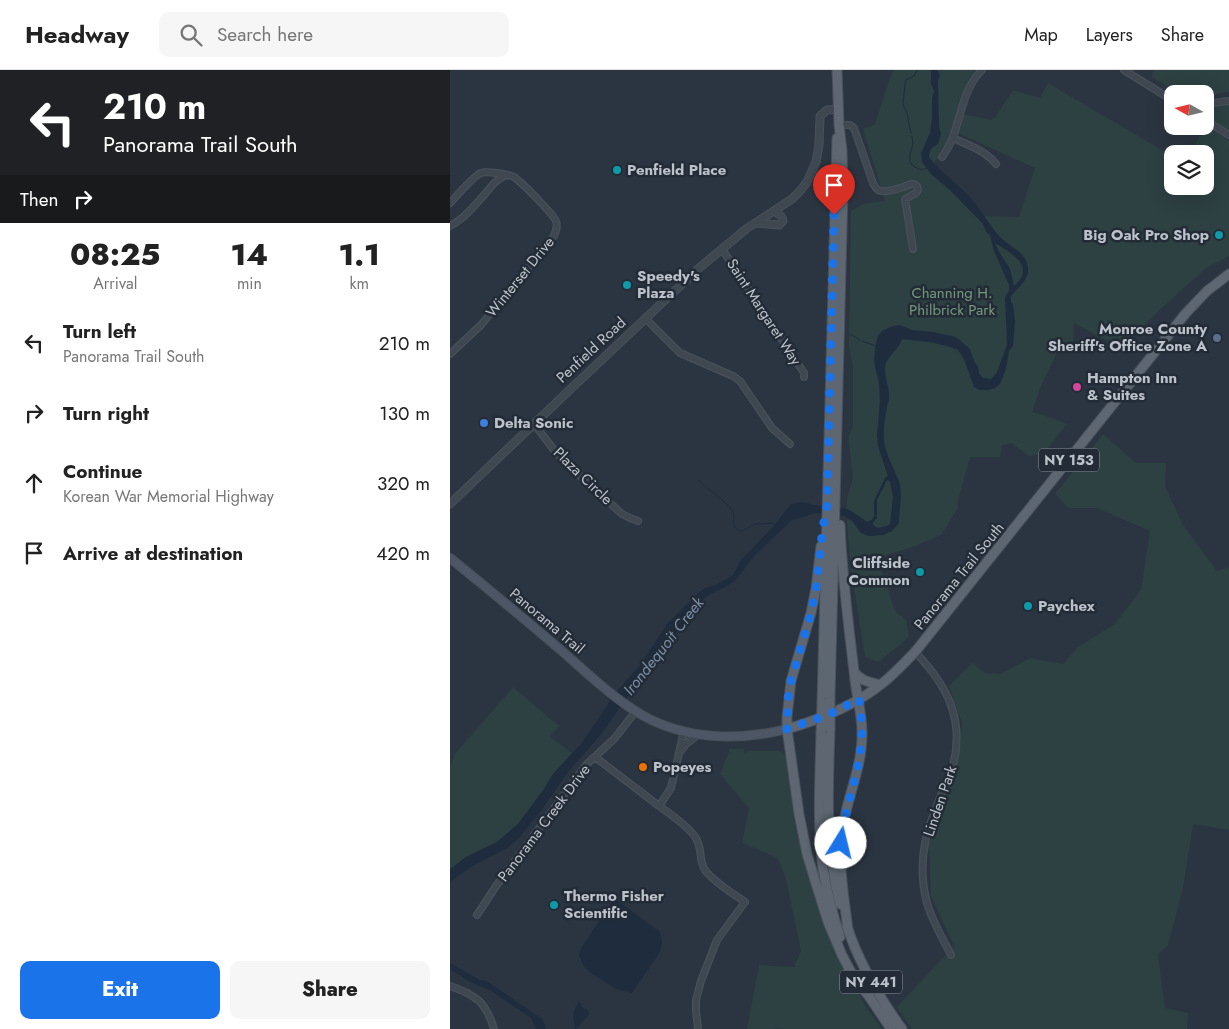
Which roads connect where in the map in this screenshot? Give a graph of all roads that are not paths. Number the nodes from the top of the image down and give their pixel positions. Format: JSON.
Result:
{"nodes":[{"id":1,"x":837,"y":70,"type":"edge"},
{"id":2,"x":982,"y":70,"type":"edge"},
{"id":3,"x":1124,"y":70,"type":"edge"},
{"id":4,"x":1164,"y":95,"type":"edge"},
{"id":5,"x":1229,"y":100,"type":"edge"},
{"id":6,"x":1214,"y":102,"type":"edge"},
{"id":7,"x":838,"y":109,"type":"junction"},
{"id":8,"x":839,"y":125,"type":"junction"},
{"id":9,"x":1214,"y":126,"type":"edge"},
{"id":10,"x":1229,"y":135,"type":"edge"},
{"id":11,"x":953,"y":138,"type":"junction"},
{"id":12,"x":942,"y":157,"type":"dead end"},
{"id":13,"x":996,"y":164,"type":"dead end"},
{"id":14,"x":509,"y":176,"type":"junction"},
{"id":15,"x":450,"y":203,"type":"edge"},
{"id":16,"x":774,"y":212,"type":"junction"},
{"id":17,"x":756,"y":223,"type":"junction"},
{"id":18,"x":450,"y":226,"type":"edge"},
{"id":19,"x":722,"y":248,"type":"junction"},
{"id":20,"x":913,"y":249,"type":"dead end"},
{"id":21,"x":1229,"y":274,"type":"edge"},
{"id":22,"x":646,"y":318,"type":"junction"},
{"id":23,"x":450,"y":354,"type":"edge"},
{"id":24,"x":804,"y":377,"type":"dead end"},
{"id":25,"x":534,"y":424,"type":"junction"},
{"id":26,"x":790,"y":444,"type":"dead end"},
{"id":27,"x":832,"y":499,"type":"junction"},
{"id":28,"x":450,"y":504,"type":"edge"},
{"id":29,"x":638,"y":521,"type":"dead end"},
{"id":30,"x":831,"y":527,"type":"junction"},
{"id":31,"x":450,"y":558,"type":"edge"},
{"id":32,"x":916,"y":652,"type":"junction"},
{"id":33,"x":854,"y":672,"type":"junction"},
{"id":34,"x":880,"y":685,"type":"junction"},
{"id":35,"x":859,"y":699,"type":"junction"},
{"id":36,"x":626,"y":705,"type":"joint"},
{"id":37,"x":636,"y":711,"type":"junction"},
{"id":38,"x":787,"y":729,"type":"junction"},
{"id":39,"x":684,"y":731,"type":"junction"},
{"id":40,"x":825,"y":731,"type":"junction"},
{"id":41,"x":699,"y":734,"type":"junction"},
{"id":42,"x":679,"y":753,"type":"junction"},
{"id":43,"x":595,"y":757,"type":"junction"},
{"id":44,"x":659,"y":806,"type":"junction"},
{"id":45,"x":477,"y":915,"type":"dead end"},
{"id":46,"x":848,"y":930,"type":"junction"},
{"id":47,"x":952,"y":955,"type":"dead end"},
{"id":48,"x":450,"y":986,"type":"edge"},
{"id":49,"x":868,"y":995,"type":"junction"},
{"id":50,"x":494,"y":1029,"type":"edge"},
{"id":51,"x":698,"y":1029,"type":"edge"},
{"id":52,"x":891,"y":1029,"type":"edge"},
{"id":53,"x":902,"y":1029,"type":"edge"}],
"edges":[{"from":1,"to":7,"type":"main road"},
{"from":2,"to":11,"type":"street"},
{"from":3,"to":4,"type":"street"},
{"from":5,"to":6,"type":"street"},
{"from":7,"to":8,"type":"main road"},
{"from":7,"to":16,"type":"street","name":"Penfield Road"},
{"from":8,"to":20,"type":"street"},
{"from":8,"to":27,"type":"main road"},
{"from":8,"to":27,"type":"main road"},
{"from":9,"to":10,"type":"street"},
{"from":11,"to":12,"type":"street"},
{"from":11,"to":13,"type":"street"},
{"from":14,"to":15,"type":"street"},
{"from":14,"to":18,"type":"street"},
{"from":14,"to":23,"type":"street","name":"Winterset Drive"},
{"from":16,"to":17,"type":"street","name":"Penfield Road"},
{"from":16,"to":17,"type":"street"},
{"from":17,"to":19,"type":"street","name":"Penfield Road"},
{"from":19,"to":22,"type":"street","name":"Penfield Road"},
{"from":19,"to":24,"type":"street","name":"Saint Margaret Way"},
{"from":21,"to":32,"type":"main road","name":"Panorama Trail South","number":"NY 153"},
{"from":22,"to":25,"type":"street","name":"Penfield Road"},
{"from":22,"to":26,"type":"street"},
{"from":25,"to":28,"type":"street","name":"Penfield Road"},
{"from":25,"to":29,"type":"street","name":"Plaza Circle"},
{"from":27,"to":30,"type":"main road"},
{"from":27,"to":30,"type":"main road"},
{"from":30,"to":33,"type":"main road"},
{"from":30,"to":38,"type":"main road"},
{"from":30,"to":40,"type":"main road","number":"NY 441","bridge":true},
{"from":31,"to":36,"type":"main road","name":"Panorama Trail"},
{"from":32,"to":34,"type":"main road","name":"Panorama Trail South","number":"NY 153"},
{"from":32,"to":47,"type":"street","name":"Linden Park"},
{"from":33,"to":34,"type":"main road"},
{"from":33,"to":35,"type":"main road"},
{"from":34,"to":35,"type":"main road","name":"Panorama Trail South","number":"NY 153"},
{"from":35,"to":38,"type":"main road","name":"Panorama Trail South","number":"NY 153"},
{"from":35,"to":46,"type":"main road"},
{"from":36,"to":37,"type":"main road","name":"Panorama Trail South"},
{"from":37,"to":39,"type":"main road","name":"Panorama Trail South"},
{"from":37,"to":43,"type":"street","name":"Panorama Creek Drive"},
{"from":38,"to":41,"type":"main road","name":"Panorama Trail South"},
{"from":38,"to":49,"type":"main road"},
{"from":39,"to":41,"type":"main road","name":"Panorama Trail South"},
{"from":39,"to":42,"type":"street"},
{"from":40,"to":46,"type":"main road","number":"NY 441"},
{"from":40,"to":49,"type":"main road","number":"NY 441"},
{"from":41,"to":42,"type":"street"},
{"from":42,"to":44,"type":"street"},
{"from":43,"to":44,"type":"street"},
{"from":43,"to":45,"type":"street","name":"Panorama Creek Drive"},
{"from":44,"to":51,"type":"street"},
{"from":46,"to":53,"type":"main road","number":"NY 441"},
{"from":48,"to":50,"type":"street"},
{"from":49,"to":52,"type":"main road","number":"NY 441"}]}
